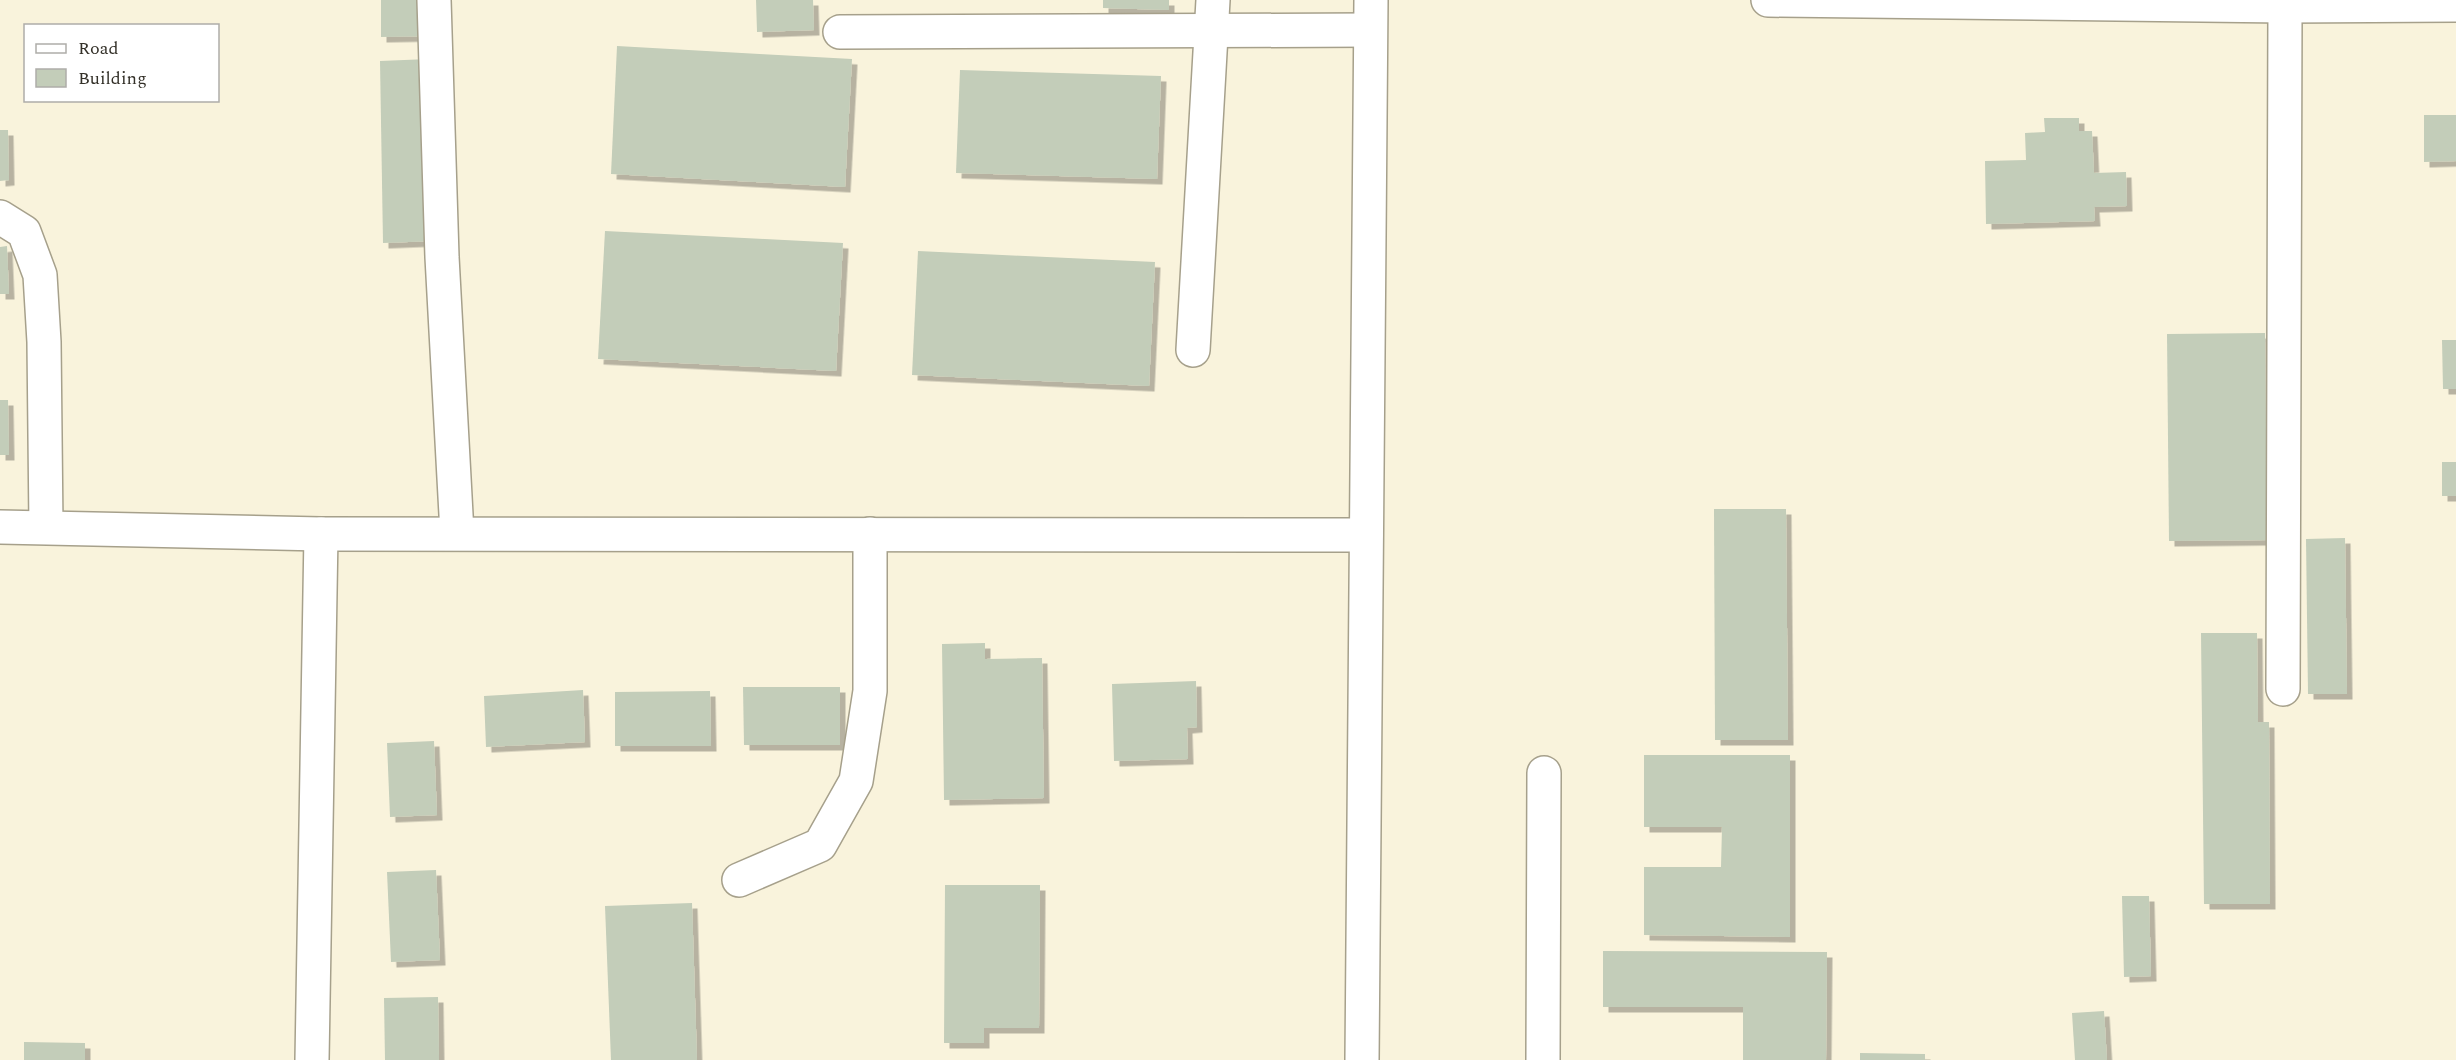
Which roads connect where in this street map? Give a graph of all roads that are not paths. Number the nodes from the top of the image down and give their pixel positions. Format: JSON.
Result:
{"nodes":[{"id":1,"x":434,"y":0,"type":"edge"},
{"id":2,"x":1768,"y":0,"type":"edge"},
{"id":3,"x":2456,"y":5,"type":"edge"},
{"id":4,"x":2286,"y":6,"type":"junction"},
{"id":5,"x":1371,"y":15,"type":"edge"},
{"id":6,"x":1212,"y":16,"type":"edge"},
{"id":7,"x":840,"y":32,"type":"dead end"},
{"id":8,"x":0,"y":217,"type":"edge"},
{"id":9,"x":1193,"y":350,"type":"dead end"},
{"id":10,"x":0,"y":527,"type":"edge"},
{"id":11,"x":46,"y":527,"type":"junction"},
{"id":12,"x":457,"y":533,"type":"junction"},
{"id":13,"x":321,"y":534,"type":"junction"},
{"id":14,"x":870,"y":534,"type":"junction"},
{"id":15,"x":1366,"y":535,"type":"junction"},
{"id":16,"x":2283,"y":689,"type":"dead end"},
{"id":17,"x":1544,"y":773,"type":"dead end"},
{"id":18,"x":739,"y":880,"type":"dead end"},
{"id":19,"x":312,"y":1060,"type":"edge"},
{"id":20,"x":1362,"y":1060,"type":"edge"},
{"id":21,"x":1543,"y":1060,"type":"edge"}],
"edges":[{"from":1,"to":12,"type":"street"},
{"from":2,"to":4,"type":"street"},
{"from":3,"to":4,"type":"street"},
{"from":4,"to":16,"type":"street"},
{"from":5,"to":6,"type":"street"},
{"from":5,"to":15,"type":"street"},
{"from":6,"to":7,"type":"street"},
{"from":6,"to":9,"type":"street"},
{"from":8,"to":11,"type":"street"},
{"from":10,"to":11,"type":"street"},
{"from":11,"to":13,"type":"street"},
{"from":12,"to":13,"type":"street"},
{"from":12,"to":14,"type":"street"},
{"from":13,"to":19,"type":"street"},
{"from":14,"to":15,"type":"street"},
{"from":14,"to":18,"type":"street"},
{"from":15,"to":20,"type":"street"},
{"from":17,"to":21,"type":"street"}]}
